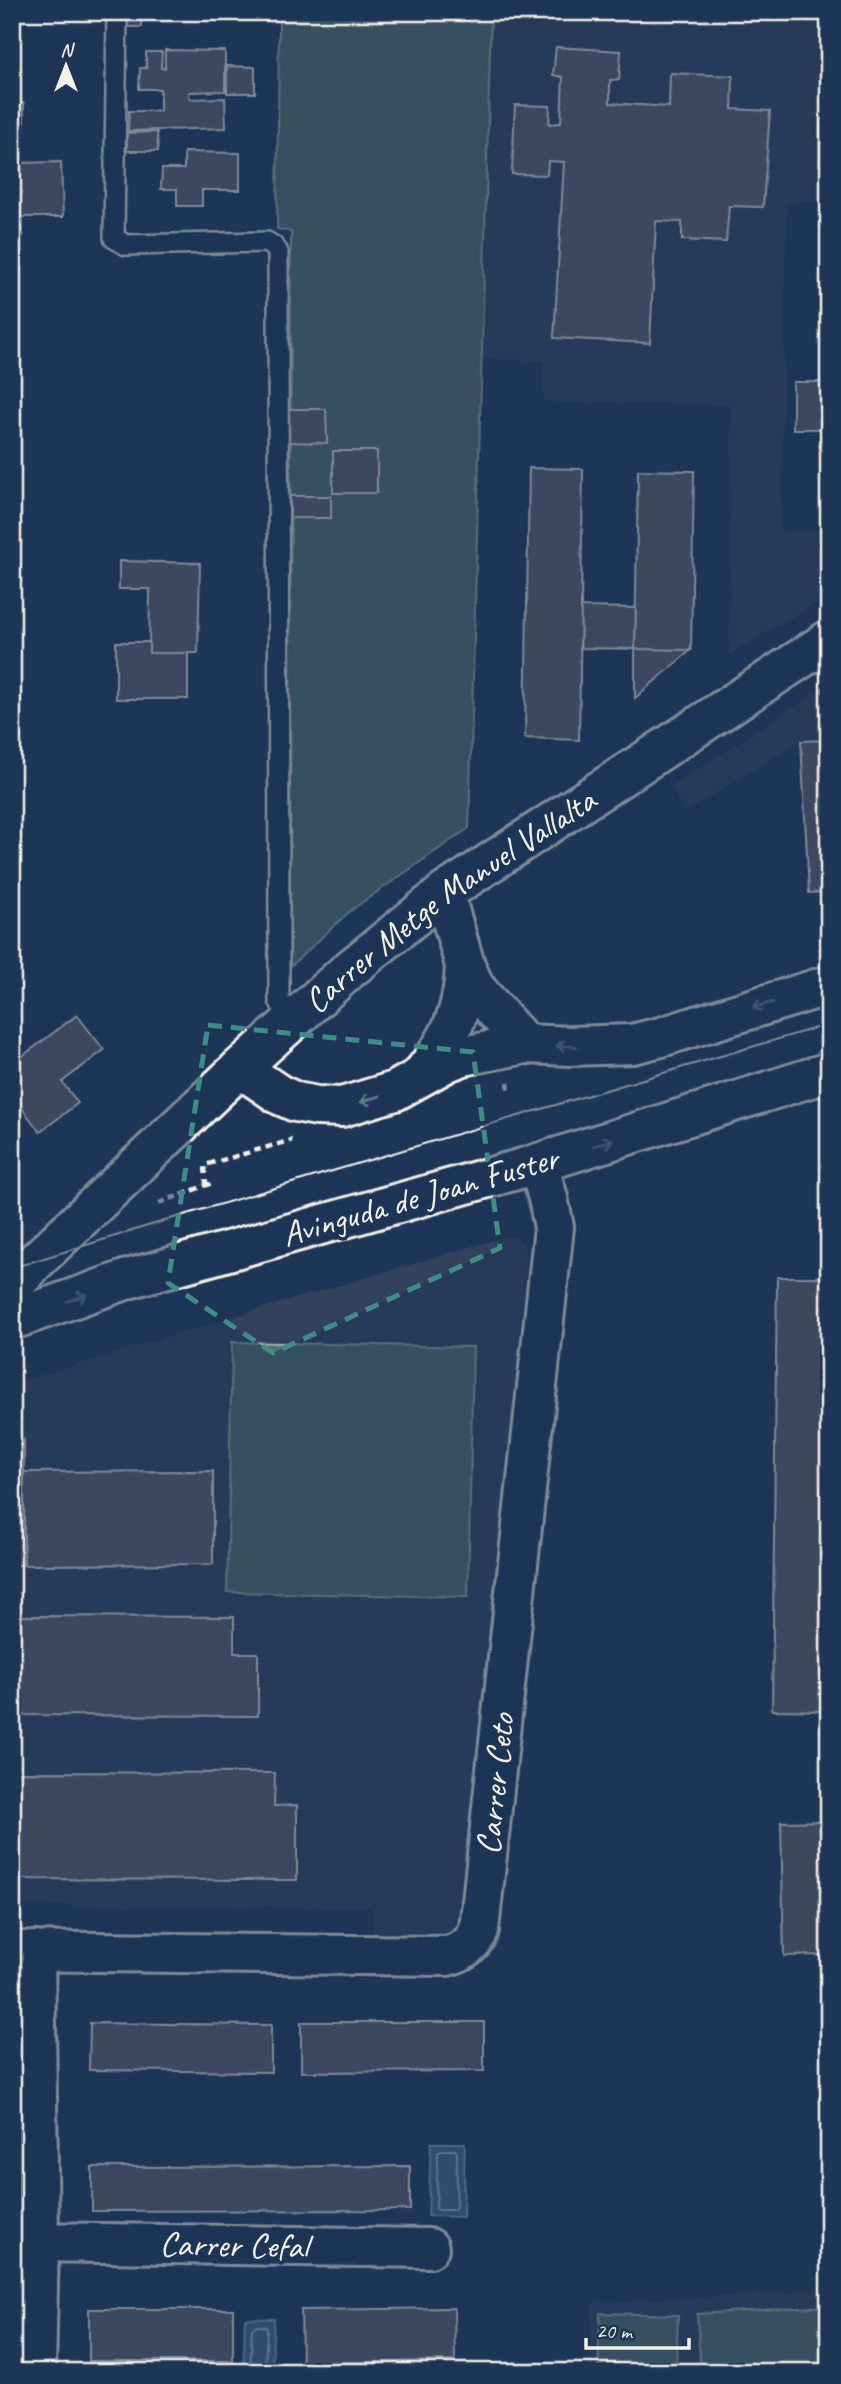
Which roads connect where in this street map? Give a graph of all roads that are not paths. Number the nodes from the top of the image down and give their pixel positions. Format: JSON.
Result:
{"nodes":[{"id":1,"x":117,"y":12,"type":"edge"},
{"id":2,"x":829,"y":640,"type":"edge"},
{"id":3,"x":444,"y":893,"type":"junction"},
{"id":4,"x":465,"y":965,"type":"junction"},
{"id":5,"x":829,"y":985,"type":"edge"},
{"id":6,"x":291,"y":1023,"type":"junction"},
{"id":7,"x":525,"y":1044,"type":"junction"},
{"id":8,"x":240,"y":1068,"type":"junction"},
{"id":9,"x":829,"y":1072,"type":"edge"},
{"id":10,"x":419,"y":1077,"type":"junction"},
{"id":11,"x":538,"y":1164,"type":"junction"},
{"id":12,"x":12,"y":1288,"type":"edge"},
{"id":13,"x":12,"y":1320,"type":"edge"},
{"id":14,"x":24,"y":1951,"type":"edge"},
{"id":15,"x":26,"y":2240,"type":"edge"},
{"id":16,"x":429,"y":2248,"type":"dead end"},
{"id":17,"x":37,"y":2372,"type":"edge"}],
"edges":[{"from":1,"to":6,"type":"lane"},
{"from":2,"to":3,"type":"street","name":"Carrer Metge Manuel Vallalta"},
{"from":3,"to":4,"type":"street"},
{"from":3,"to":6,"type":"street","name":"Carrer Metge Manuel Vallalta"},
{"from":4,"to":7,"type":"street"},
{"from":4,"to":10,"type":"street"},
{"from":5,"to":7,"type":"street","one_way":true},
{"from":6,"to":8,"type":"street","name":"Carrer Metge Manuel Vallalta"},
{"from":7,"to":10,"type":"street"},
{"from":10,"to":8,"type":"street","one_way":true},
{"from":8,"to":12,"type":"street","name":"Carrer Metge Manuel Vallalta"},
{"from":11,"to":9,"type":"street","name":"Avinguda de Joan Fuster","one_way":true},
{"from":13,"to":11,"type":"street","name":"Avinguda de Joan Fuster","one_way":true},
{"from":11,"to":14,"type":"street","name":"Carrer Ceto"},
{"from":14,"to":15,"type":"street"},
{"from":15,"to":16,"type":"street","name":"Carrer Cefal"},
{"from":15,"to":17,"type":"street"}]}
